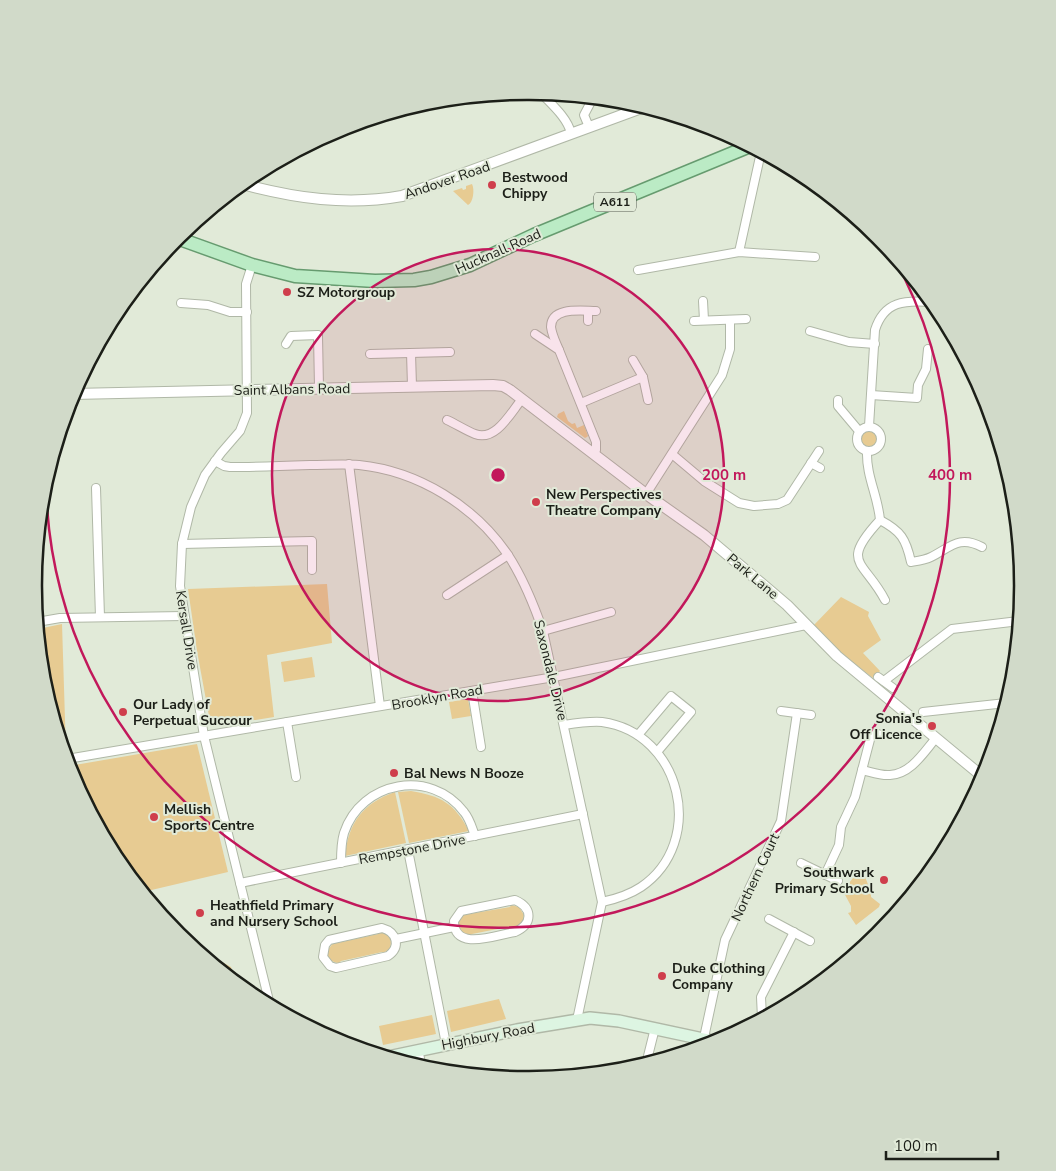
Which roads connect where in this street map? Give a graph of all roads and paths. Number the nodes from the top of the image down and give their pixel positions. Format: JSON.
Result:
{"nodes":[{"id":1,"x":548,"y":101,"type":"edge"},
{"id":2,"x":590,"y":104,"type":"edge"},
{"id":3,"x":632,"y":111,"type":"edge"},
{"id":4,"x":589,"y":127,"type":"junction"},
{"id":5,"x":571,"y":133,"type":"junction"},
{"id":6,"x":742,"y":149,"type":"edge"},
{"id":7,"x":760,"y":159,"type":"edge"},
{"id":8,"x":251,"y":187,"type":"edge"},
{"id":9,"x":186,"y":241,"type":"edge"},
{"id":10,"x":739,"y":252,"type":"junction"},
{"id":11,"x":815,"y":257,"type":"dead end"},
{"id":12,"x":252,"y":265,"type":"junction"},
{"id":13,"x":638,"y":270,"type":"dead end"},
{"id":14,"x":703,"y":301,"type":"dead end"},
{"id":15,"x":921,"y":301,"type":"edge"},
{"id":16,"x":181,"y":304,"type":"dead end"},
{"id":17,"x":247,"y":312,"type":"junction"},
{"id":18,"x":746,"y":319,"type":"dead end"},
{"id":19,"x":704,"y":320,"type":"junction"},
{"id":20,"x":730,"y":320,"type":"junction"},
{"id":21,"x":588,"y":321,"type":"dead end"},
{"id":22,"x":694,"y":321,"type":"dead end"},
{"id":23,"x":810,"y":331,"type":"dead end"},
{"id":24,"x":535,"y":334,"type":"dead end"},
{"id":25,"x":286,"y":344,"type":"dead end"},
{"id":26,"x":378,"y":344,"type":"dead end"},
{"id":27,"x":874,"y":344,"type":"junction"},
{"id":28,"x":928,"y":349,"type":"dead end"},
{"id":29,"x":559,"y":350,"type":"junction"},
{"id":30,"x":450,"y":352,"type":"dead end"},
{"id":31,"x":411,"y":353,"type":"junction"},
{"id":32,"x":633,"y":360,"type":"dead end"},
{"id":33,"x":643,"y":377,"type":"junction"},
{"id":34,"x":412,"y":386,"type":"junction"},
{"id":35,"x":319,"y":388,"type":"junction"},
{"id":36,"x":248,"y":390,"type":"junction"},
{"id":37,"x":510,"y":390,"type":"joint"},
{"id":38,"x":82,"y":394,"type":"edge"},
{"id":39,"x":871,"y":395,"type":"junction"},
{"id":40,"x":522,"y":398,"type":"junction"},
{"id":41,"x":648,"y":400,"type":"dead end"},
{"id":42,"x":838,"y":400,"type":"dead end"},
{"id":43,"x":581,"y":403,"type":"junction"},
{"id":44,"x":446,"y":420,"type":"dead end"},
{"id":45,"x":869,"y":426,"type":"junction"},
{"id":46,"x":859,"y":431,"type":"junction"},
{"id":47,"x":819,"y":451,"type":"dead end"},
{"id":48,"x":868,"y":451,"type":"junction"},
{"id":49,"x":594,"y":454,"type":"junction"},
{"id":50,"x":672,"y":454,"type":"junction"},
{"id":51,"x":215,"y":461,"type":"junction"},
{"id":52,"x":811,"y":463,"type":"junction"},
{"id":53,"x":349,"y":464,"type":"junction"},
{"id":54,"x":820,"y":468,"type":"dead end"},
{"id":55,"x":96,"y":488,"type":"dead end"},
{"id":56,"x":646,"y":494,"type":"junction"},
{"id":57,"x":880,"y":520,"type":"junction"},
{"id":58,"x":182,"y":544,"type":"junction"},
{"id":59,"x":982,"y":547,"type":"dead end"},
{"id":60,"x":508,"y":555,"type":"junction"},
{"id":61,"x":911,"y":562,"type":"junction"},
{"id":62,"x":902,"y":563,"type":"dead end"},
{"id":63,"x":312,"y":570,"type":"dead end"},
{"id":64,"x":447,"y":594,"type":"dead end"},
{"id":65,"x":885,"y":600,"type":"dead end"},
{"id":66,"x":611,"y":612,"type":"dead end"},
{"id":67,"x":184,"y":616,"type":"junction"},
{"id":68,"x":100,"y":617,"type":"junction"},
{"id":69,"x":44,"y":621,"type":"edge"},
{"id":70,"x":1012,"y":622,"type":"edge"},
{"id":71,"x":806,"y":625,"type":"junction"},
{"id":72,"x":543,"y":631,"type":"junction"},
{"id":73,"x":554,"y":677,"type":"junction"},
{"id":74,"x":893,"y":688,"type":"dead end"},
{"id":75,"x":472,"y":691,"type":"junction"},
{"id":76,"x":999,"y":704,"type":"edge"},
{"id":77,"x":380,"y":706,"type":"junction"},
{"id":78,"x":781,"y":711,"type":"dead end"},
{"id":79,"x":923,"y":712,"type":"dead end"},
{"id":80,"x":797,"y":713,"type":"junction"},
{"id":81,"x":811,"y":715,"type":"dead end"},
{"id":82,"x":287,"y":722,"type":"junction"},
{"id":83,"x":564,"y":725,"type":"junction"},
{"id":84,"x":638,"y":735,"type":"junction"},
{"id":85,"x":204,"y":736,"type":"junction"},
{"id":86,"x":881,"y":736,"type":"dead end"},
{"id":87,"x":936,"y":738,"type":"junction"},
{"id":88,"x":481,"y":747,"type":"dead end"},
{"id":89,"x":657,"y":752,"type":"junction"},
{"id":90,"x":74,"y":759,"type":"edge"},
{"id":91,"x":862,"y":770,"type":"junction"},
{"id":92,"x":977,"y":772,"type":"edge"},
{"id":93,"x":296,"y":777,"type":"dead end"},
{"id":94,"x":583,"y":814,"type":"junction"},
{"id":95,"x":475,"y":836,"type":"junction"},
{"id":96,"x":408,"y":850,"type":"junction"},
{"id":97,"x":341,"y":863,"type":"junction"},
{"id":98,"x":801,"y":863,"type":"dead end"},
{"id":99,"x":825,"y":875,"type":"junction"},
{"id":100,"x":838,"y":881,"type":"dead end"},
{"id":101,"x":240,"y":883,"type":"junction"},
{"id":102,"x":602,"y":902,"type":"junction"},
{"id":103,"x":769,"y":919,"type":"dead end"},
{"id":104,"x":454,"y":927,"type":"junction"},
{"id":105,"x":794,"y":932,"type":"junction"},
{"id":106,"x":425,"y":933,"type":"junction"},
{"id":107,"x":396,"y":939,"type":"junction"},
{"id":108,"x":810,"y":941,"type":"dead end"},
{"id":109,"x":268,"y":995,"type":"edge"},
{"id":110,"x":762,"y":1011,"type":"edge"},
{"id":111,"x":577,"y":1020,"type":"junction"},
{"id":112,"x":655,"y":1028,"type":"junction"},
{"id":113,"x":703,"y":1038,"type":"edge"},
{"id":114,"x":695,"y":1041,"type":"edge"},
{"id":115,"x":446,"y":1044,"type":"junction"},
{"id":116,"x":418,"y":1050,"type":"junction"},
{"id":117,"x":402,"y":1054,"type":"edge"},
{"id":118,"x":648,"y":1056,"type":"edge"},
{"id":119,"x":420,"y":1059,"type":"edge"}],
"edges":[{"from":1,"to":5,"type":"street"},
{"from":2,"to":4,"type":"street"},
{"from":3,"to":4,"type":"street","name":"Andover Road"},
{"from":4,"to":5,"type":"street","name":"Andover Road"},
{"from":5,"to":8,"type":"street","name":"Andover Road"},
{"from":6,"to":12,"type":"main road","name":"Hucknall Road","number":"A611"},
{"from":7,"to":10,"type":"street"},
{"from":9,"to":12,"type":"main road","name":"Hucknall Road","number":"A611"},
{"from":10,"to":11,"type":"street"},
{"from":10,"to":13,"type":"street"},
{"from":12,"to":17,"type":"street","name":"Kersall Drive"},
{"from":14,"to":19,"type":"street"},
{"from":15,"to":27,"type":"street"},
{"from":16,"to":17,"type":"street"},
{"from":17,"to":36,"type":"street","name":"Kersall Drive"},
{"from":18,"to":20,"type":"street"},
{"from":19,"to":20,"type":"street"},
{"from":19,"to":22,"type":"street"},
{"from":20,"to":50,"type":"street"},
{"from":21,"to":29,"type":"street"},
{"from":23,"to":27,"type":"street"},
{"from":24,"to":29,"type":"street"},
{"from":25,"to":35,"type":"street"},
{"from":26,"to":31,"type":"street"},
{"from":27,"to":39,"type":"street"},
{"from":28,"to":39,"type":"street"},
{"from":29,"to":43,"type":"street"},
{"from":30,"to":31,"type":"street"},
{"from":31,"to":34,"type":"street"},
{"from":32,"to":33,"type":"street"},
{"from":33,"to":41,"type":"street"},
{"from":33,"to":43,"type":"street"},
{"from":34,"to":35,"type":"street","name":"Saint Albans Road"},
{"from":34,"to":37,"type":"street","name":"Saint Albans Road"},
{"from":35,"to":36,"type":"street","name":"Saint Albans Road"},
{"from":36,"to":38,"type":"street","name":"Saint Albans Road"},
{"from":36,"to":51,"type":"street","name":"Kersall Drive"},
{"from":37,"to":40,"type":"street","name":"Park Lane"},
{"from":39,"to":45,"type":"street"},
{"from":40,"to":44,"type":"street"},
{"from":40,"to":49,"type":"street","name":"Park Lane"},
{"from":42,"to":46,"type":"street"},
{"from":43,"to":49,"type":"street"},
{"from":45,"to":46,"type":"street"},
{"from":45,"to":48,"type":"street"},
{"from":46,"to":48,"type":"street"},
{"from":47,"to":52,"type":"street"},
{"from":48,"to":57,"type":"street"},
{"from":49,"to":56,"type":"street","name":"Park Lane"},
{"from":50,"to":52,"type":"street"},
{"from":50,"to":56,"type":"street"},
{"from":51,"to":53,"type":"street","name":"Saxondale Drive"},
{"from":51,"to":58,"type":"street","name":"Kersall Drive"},
{"from":52,"to":54,"type":"street"},
{"from":53,"to":60,"type":"street","name":"Saxondale Drive"},
{"from":53,"to":77,"type":"street"},
{"from":55,"to":68,"type":"street"},
{"from":56,"to":71,"type":"street","name":"Park Lane"},
{"from":57,"to":61,"type":"street"},
{"from":57,"to":65,"type":"street"},
{"from":58,"to":63,"type":"street"},
{"from":58,"to":67,"type":"street","name":"Kersall Drive"},
{"from":59,"to":61,"type":"street"},
{"from":60,"to":64,"type":"street"},
{"from":60,"to":72,"type":"street","name":"Saxondale Drive"},
{"from":61,"to":62,"type":"street"},
{"from":66,"to":72,"type":"street"},
{"from":67,"to":68,"type":"street"},
{"from":67,"to":85,"type":"street","name":"Kersall Drive"},
{"from":68,"to":69,"type":"street"},
{"from":70,"to":74,"type":"street"},
{"from":71,"to":73,"type":"street","name":"Brooklyn Road"},
{"from":71,"to":87,"type":"street","name":"Park Lane"},
{"from":72,"to":73,"type":"street","name":"Saxondale Drive"},
{"from":73,"to":75,"type":"street","name":"Brooklyn Road"},
{"from":73,"to":83,"type":"street","name":"Saxondale Drive"},
{"from":75,"to":77,"type":"street","name":"Brooklyn Road"},
{"from":75,"to":88,"type":"street"},
{"from":76,"to":79,"type":"street"},
{"from":77,"to":82,"type":"street","name":"Brooklyn Road"},
{"from":78,"to":80,"type":"street"},
{"from":80,"to":81,"type":"street"},
{"from":80,"to":113,"type":"street","name":"Northern Court"},
{"from":82,"to":85,"type":"street","name":"Brooklyn Road"},
{"from":82,"to":93,"type":"street"},
{"from":83,"to":84,"type":"street"},
{"from":83,"to":94,"type":"street","name":"Saxondale Drive"},
{"from":84,"to":89,"type":"street"},
{"from":84,"to":89,"type":"street"},
{"from":85,"to":90,"type":"street","name":"Brooklyn Road"},
{"from":85,"to":101,"type":"street","name":"Kersall Drive"},
{"from":86,"to":91,"type":"street"},
{"from":87,"to":91,"type":"street"},
{"from":87,"to":92,"type":"street","name":"Park Lane"},
{"from":89,"to":102,"type":"street"},
{"from":91,"to":99,"type":"street"},
{"from":94,"to":95,"type":"street","name":"Rempstone Drive"},
{"from":94,"to":102,"type":"street","name":"Saxondale Drive"},
{"from":95,"to":96,"type":"street","name":"Rempstone Drive"},
{"from":95,"to":97,"type":"street"},
{"from":96,"to":97,"type":"street","name":"Rempstone Drive"},
{"from":96,"to":106,"type":"street"},
{"from":97,"to":101,"type":"street","name":"Rempstone Drive"},
{"from":98,"to":99,"type":"street"},
{"from":99,"to":100,"type":"street"},
{"from":101,"to":109,"type":"street","name":"Kersall Drive"},
{"from":102,"to":111,"type":"street","name":"Saxondale Drive"},
{"from":103,"to":105,"type":"street"},
{"from":104,"to":104,"type":"street"},
{"from":104,"to":106,"type":"street"},
{"from":105,"to":108,"type":"street"},
{"from":105,"to":110,"type":"street"},
{"from":106,"to":107,"type":"street"},
{"from":106,"to":115,"type":"street"},
{"from":107,"to":107,"type":"street"},
{"from":111,"to":112,"type":"main road","name":"Highbury Road"},
{"from":111,"to":115,"type":"main road","name":"Highbury Road"},
{"from":112,"to":114,"type":"main road","name":"Highbury Road"},
{"from":112,"to":118,"type":"street"},
{"from":115,"to":116,"type":"main road","name":"Highbury Road"},
{"from":116,"to":117,"type":"main road","name":"Highbury Road"},
{"from":116,"to":119,"type":"street"}]}
